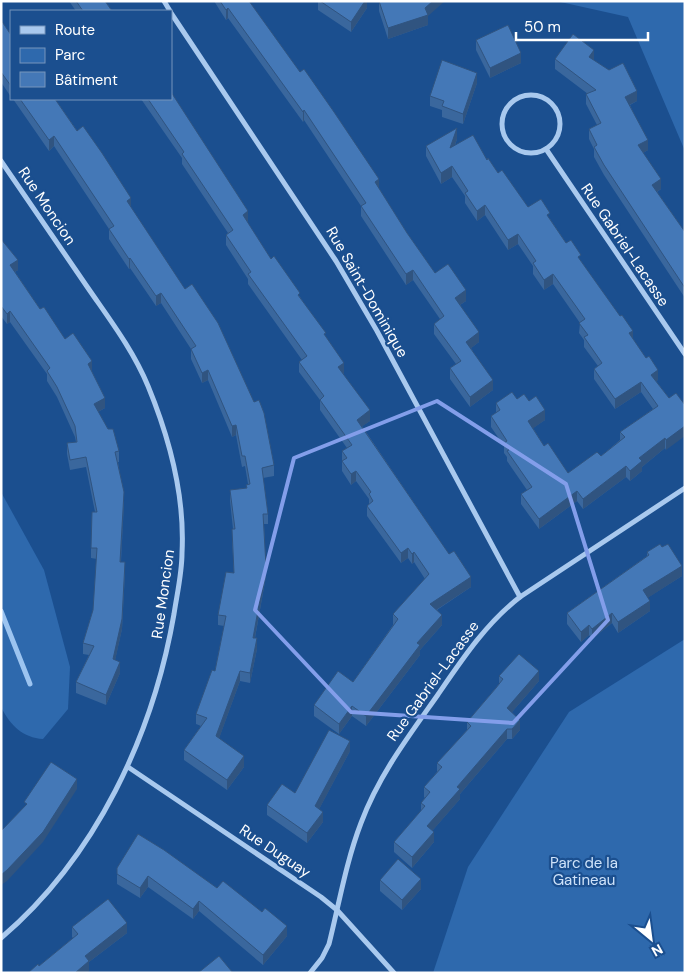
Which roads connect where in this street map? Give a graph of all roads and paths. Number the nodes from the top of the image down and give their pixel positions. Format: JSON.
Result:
{"nodes":[{"id":1,"x":172,"y":14,"type":"edge"},
{"id":2,"x":546,"y":149,"type":"junction"},
{"id":3,"x":1,"y":161,"type":"edge"},
{"id":4,"x":685,"y":354,"type":"edge"},
{"id":5,"x":685,"y":488,"type":"edge"},
{"id":6,"x":520,"y":597,"type":"junction"},
{"id":7,"x":128,"y":767,"type":"junction"},
{"id":8,"x":337,"y":910,"type":"junction"},
{"id":9,"x":1,"y":938,"type":"edge"},
{"id":10,"x":310,"y":973,"type":"edge"},
{"id":11,"x":394,"y":973,"type":"edge"}],
"edges":[{"from":1,"to":6,"type":"street","name":"Rue Saint-Dominique"},
{"from":2,"to":2,"type":"street"},
{"from":2,"to":4,"type":"street","name":"Rue Gabriel-Lacasse"},
{"from":3,"to":7,"type":"street","name":"Rue Moncion"},
{"from":5,"to":6,"type":"street","name":"Rue Gabriel-Lacasse"},
{"from":6,"to":8,"type":"street","name":"Rue Gabriel-Lacasse"},
{"from":7,"to":8,"type":"street","name":"Rue Duguay"},
{"from":7,"to":9,"type":"street","name":"Rue Moncion"},
{"from":8,"to":10,"type":"street","name":"Rue Gabriel-Lacasse"},
{"from":8,"to":11,"type":"street","name":"Rue Duguay"}]}
